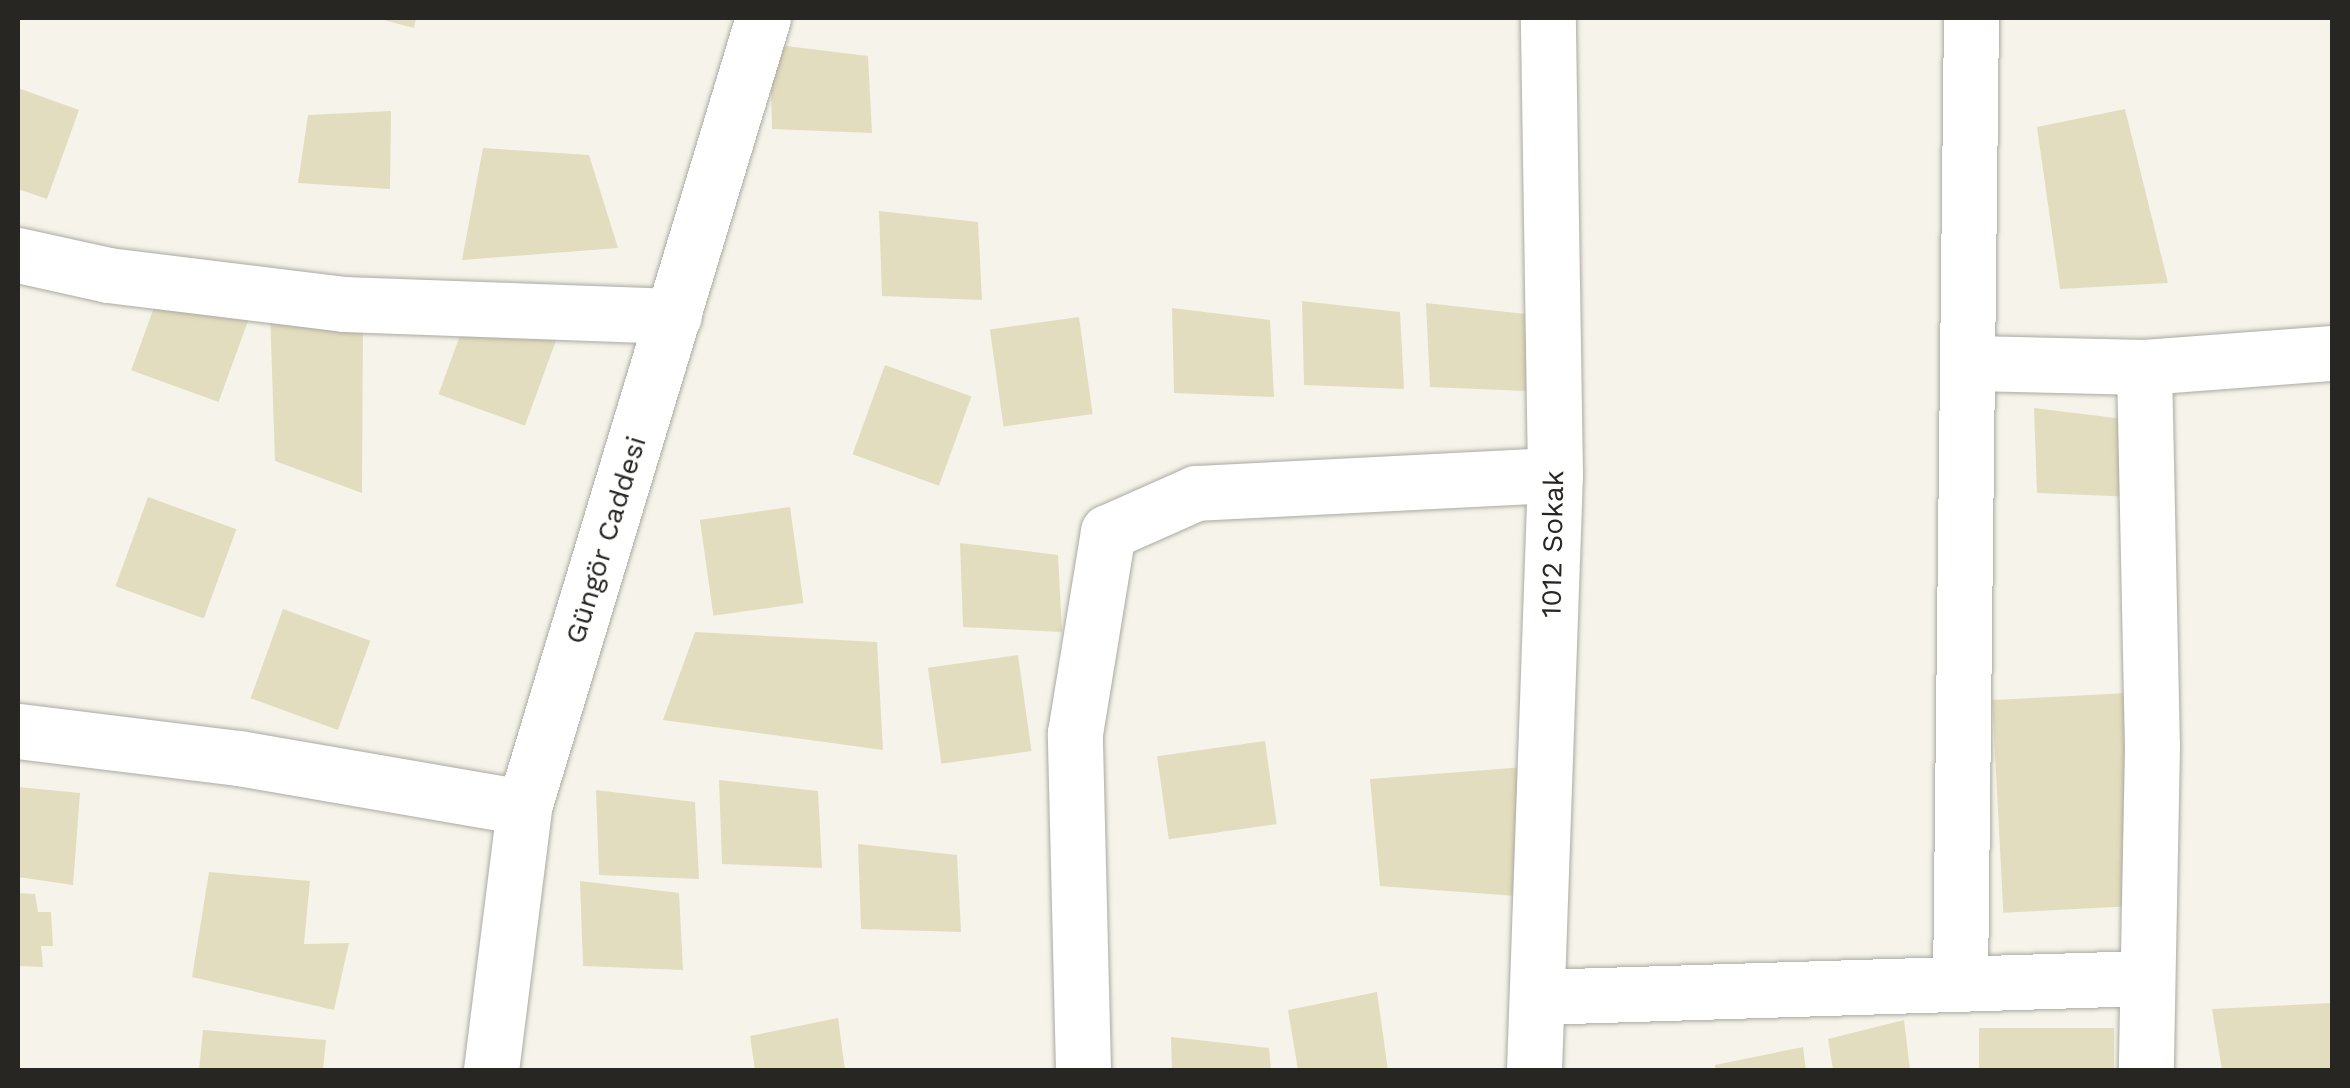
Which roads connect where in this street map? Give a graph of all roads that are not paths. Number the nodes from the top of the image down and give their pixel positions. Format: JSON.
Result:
{"nodes":[{"id":1,"x":763,"y":18,"type":"edge"},
{"id":2,"x":1548,"y":18,"type":"edge"},
{"id":3,"x":1971,"y":18,"type":"edge"},
{"id":4,"x":18,"y":256,"type":"edge"},
{"id":5,"x":674,"y":316,"type":"junction"},
{"id":6,"x":2332,"y":353,"type":"edge"},
{"id":7,"x":1972,"y":363,"type":"junction"},
{"id":8,"x":2144,"y":367,"type":"junction"},
{"id":9,"x":1555,"y":474,"type":"junction"},
{"id":10,"x":18,"y":731,"type":"edge"},
{"id":11,"x":524,"y":807,"type":"junction"},
{"id":12,"x":2145,"y":978,"type":"junction"},
{"id":13,"x":1960,"y":984,"type":"junction"},
{"id":14,"x":1537,"y":997,"type":"junction"},
{"id":15,"x":491,"y":1070,"type":"edge"},
{"id":16,"x":1083,"y":1070,"type":"edge"},
{"id":17,"x":1534,"y":1070,"type":"edge"},
{"id":18,"x":2146,"y":1070,"type":"edge"}],
"edges":[{"from":1,"to":5,"type":"street","name":"Güngör Caddesi"},
{"from":2,"to":9,"type":"street","name":"1012 Sokak"},
{"from":3,"to":7,"type":"street"},
{"from":4,"to":5,"type":"street"},
{"from":5,"to":11,"type":"street","name":"Güngör Caddesi"},
{"from":6,"to":8,"type":"street"},
{"from":7,"to":8,"type":"street"},
{"from":7,"to":13,"type":"street"},
{"from":8,"to":12,"type":"street"},
{"from":9,"to":14,"type":"street","name":"1012 Sokak"},
{"from":9,"to":16,"type":"street"},
{"from":10,"to":11,"type":"street"},
{"from":11,"to":15,"type":"street","name":"Güngör Caddesi"},
{"from":12,"to":13,"type":"street"},
{"from":12,"to":18,"type":"street"},
{"from":13,"to":14,"type":"street"},
{"from":14,"to":17,"type":"street","name":"1012 Sokak"}]}
